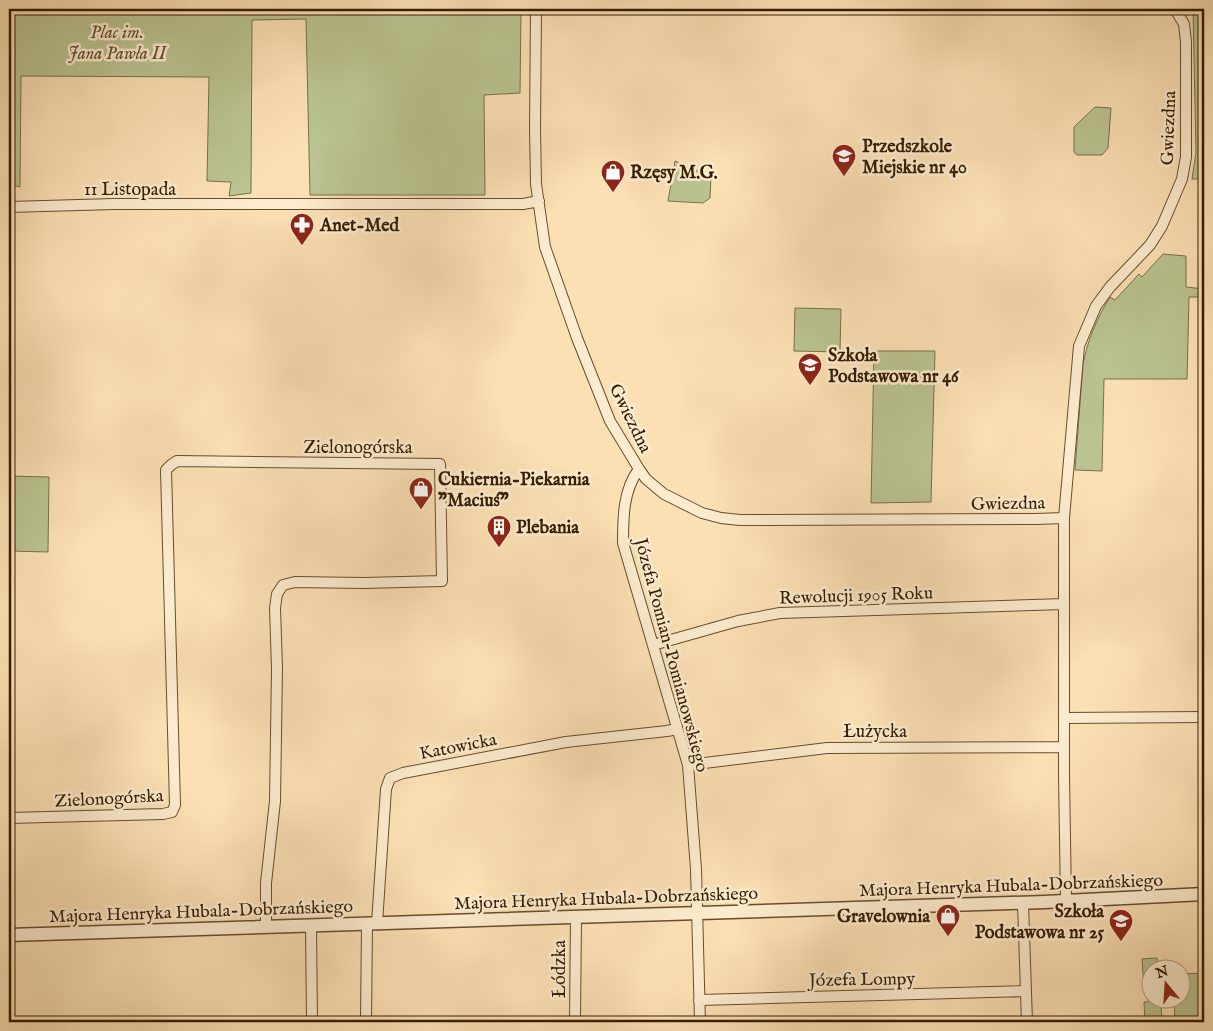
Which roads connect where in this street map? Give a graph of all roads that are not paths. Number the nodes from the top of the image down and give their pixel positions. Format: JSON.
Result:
{"nodes":[{"id":1,"x":536,"y":9,"type":"edge"},
{"id":2,"x":1176,"y":9,"type":"edge"},
{"id":3,"x":539,"y":201,"type":"junction"},
{"id":4,"x":9,"y":207,"type":"edge"},
{"id":5,"x":639,"y":469,"type":"junction"},
{"id":6,"x":1064,"y":518,"type":"junction"},
{"id":7,"x":1064,"y":604,"type":"junction"},
{"id":8,"x":653,"y":645,"type":"junction"},
{"id":9,"x":1064,"y":718,"type":"junction"},
{"id":10,"x":1204,"y":718,"type":"edge"},
{"id":11,"x":677,"y":729,"type":"junction"},
{"id":12,"x":1064,"y":747,"type":"junction"},
{"id":13,"x":688,"y":765,"type":"junction"},
{"id":14,"x":9,"y":818,"type":"edge"},
{"id":15,"x":1204,"y":894,"type":"edge"},
{"id":16,"x":1066,"y":902,"type":"junction"},
{"id":17,"x":1023,"y":903,"type":"junction"},
{"id":18,"x":696,"y":912,"type":"junction"},
{"id":19,"x":576,"y":916,"type":"junction"},
{"id":20,"x":372,"y":923,"type":"junction"},
{"id":21,"x":311,"y":925,"type":"junction"},
{"id":22,"x":266,"y":926,"type":"junction"},
{"id":23,"x":9,"y":935,"type":"edge"},
{"id":24,"x":1026,"y":991,"type":"junction"},
{"id":25,"x":699,"y":1000,"type":"junction"},
{"id":26,"x":312,"y":1022,"type":"edge"},
{"id":27,"x":366,"y":1022,"type":"edge"},
{"id":28,"x":576,"y":1022,"type":"edge"},
{"id":29,"x":700,"y":1022,"type":"edge"},
{"id":30,"x":1027,"y":1022,"type":"edge"}],
"edges":[{"from":1,"to":3,"type":"street","name":"Gwiezdna"},
{"from":2,"to":6,"type":"street","name":"Gwiezdna"},
{"from":3,"to":4,"type":"street","name":"11 Listopada"},
{"from":3,"to":5,"type":"street","name":"Gwiezdna"},
{"from":5,"to":6,"type":"street","name":"Gwiezdna"},
{"from":5,"to":8,"type":"street","name":"Józefa Pomian-Pomianowskiego"},
{"from":6,"to":7,"type":"street","name":"Gwiezdna"},
{"from":7,"to":8,"type":"street","name":"Rewolucji 1905 Roku"},
{"from":7,"to":9,"type":"street","name":"Gwiezdna"},
{"from":8,"to":11,"type":"street","name":"Józefa Pomian-Pomianowskiego"},
{"from":9,"to":10,"type":"street"},
{"from":9,"to":12,"type":"street","name":"Gwiezdna"},
{"from":11,"to":13,"type":"street","name":"Józefa Pomian-Pomianowskiego"},
{"from":11,"to":20,"type":"street","name":"Katowicka"},
{"from":12,"to":13,"type":"street","name":"Łużycka"},
{"from":12,"to":16,"type":"street","name":"Gwiezdna"},
{"from":13,"to":18,"type":"street","name":"Józefa Pomian-Pomianowskiego"},
{"from":14,"to":22,"type":"street","name":"Zielonogórska"},
{"from":15,"to":16,"type":"street","name":"Majora Henryka Hubala-Dobrzańskiego"},
{"from":16,"to":17,"type":"street","name":"Majora Henryka Hubala-Dobrzańskiego"},
{"from":17,"to":18,"type":"street","name":"Majora Henryka Hubala-Dobrzańskiego"},
{"from":17,"to":24,"type":"street"},
{"from":18,"to":19,"type":"street","name":"Majora Henryka Hubala-Dobrzańskiego"},
{"from":18,"to":25,"type":"street","name":"Józefa Pomian-Pomianowskiego"},
{"from":19,"to":20,"type":"street","name":"Majora Henryka Hubala-Dobrzańskiego"},
{"from":19,"to":28,"type":"street","name":"Łódzka"},
{"from":20,"to":21,"type":"street","name":"Majora Henryka Hubala-Dobrzańskiego"},
{"from":20,"to":27,"type":"street"},
{"from":21,"to":22,"type":"street","name":"Majora Henryka Hubala-Dobrzańskiego"},
{"from":21,"to":26,"type":"street"},
{"from":22,"to":23,"type":"street","name":"Majora Henryka Hubala-Dobrzańskiego"},
{"from":24,"to":25,"type":"street","name":"Józefa Lompy"},
{"from":24,"to":30,"type":"street"},
{"from":25,"to":29,"type":"street","name":"Józefa Pomian-Pomianowskiego"}]}
